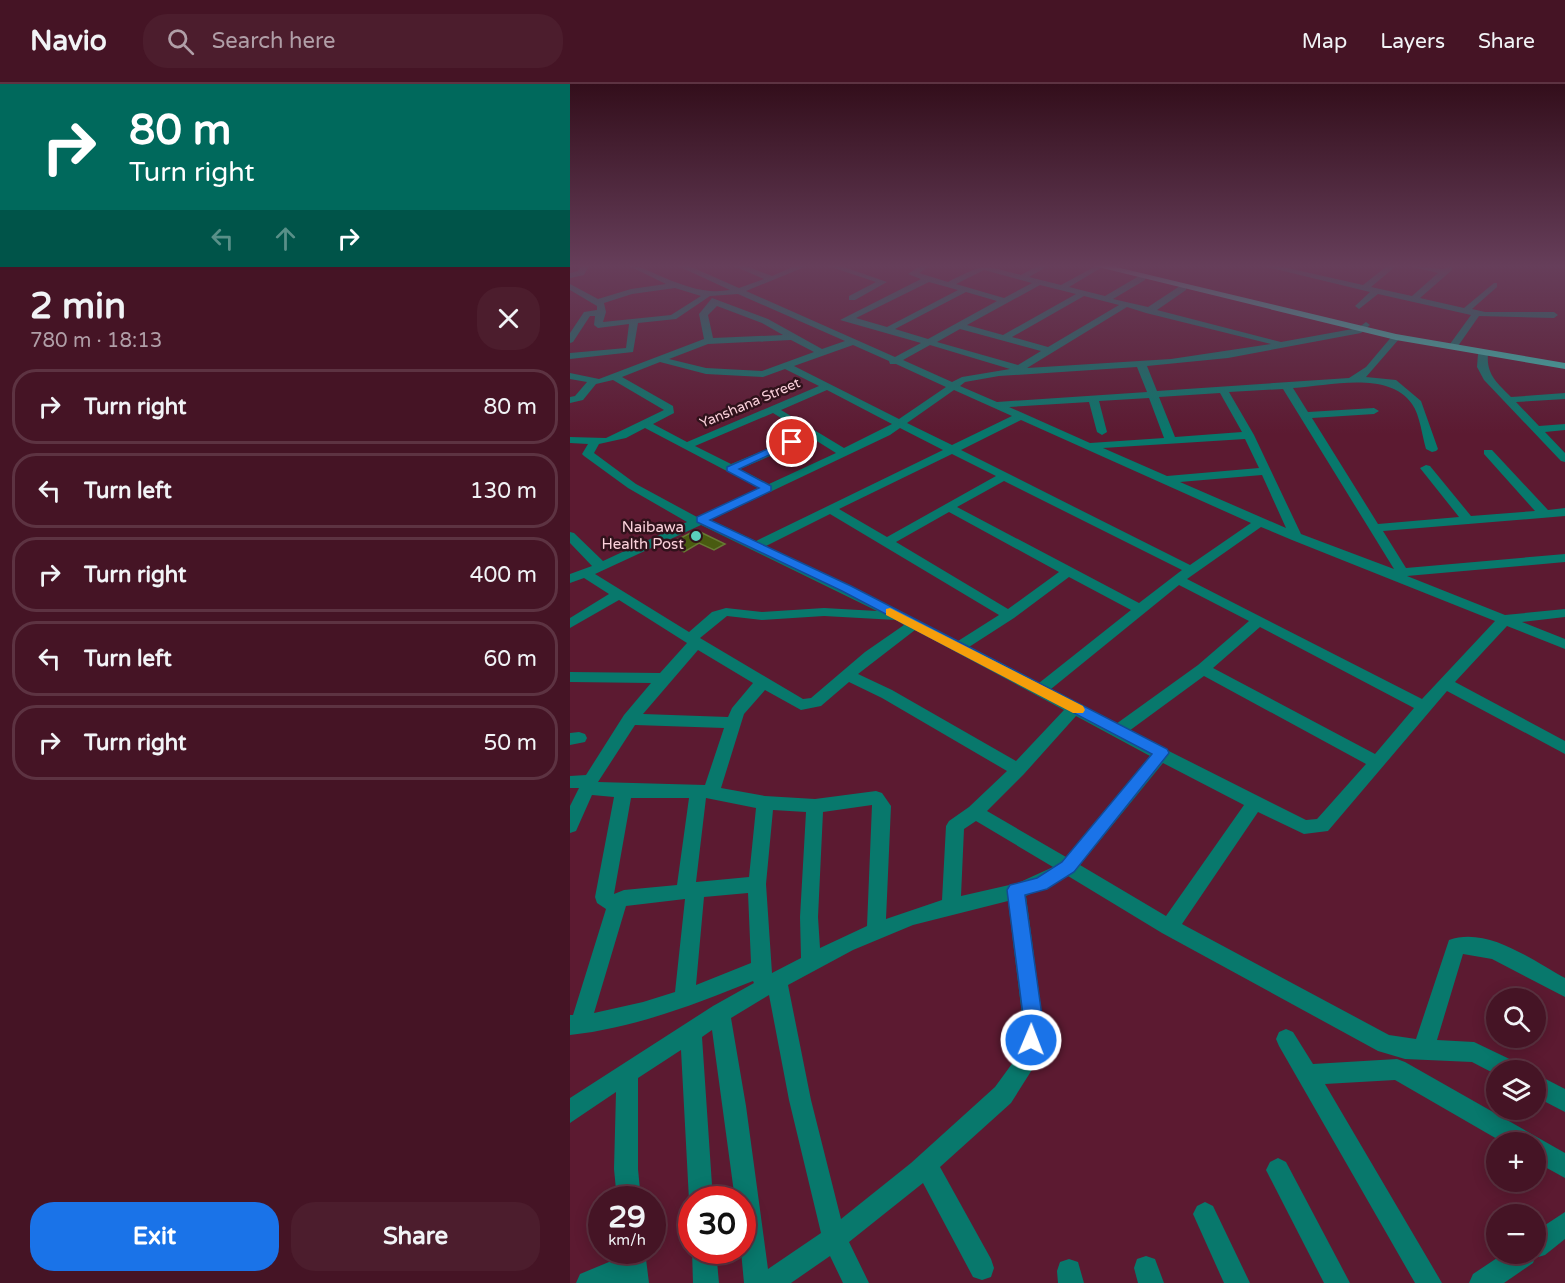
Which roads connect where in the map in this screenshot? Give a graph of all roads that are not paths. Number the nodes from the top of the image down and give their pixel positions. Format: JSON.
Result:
{"nodes":[{"id":1,"x":582,"y":322,"type":"edge"},
{"id":2,"x":599,"y":322,"type":"edge"},
{"id":3,"x":634,"y":322,"type":"joint"},
{"id":4,"x":706,"y":322,"type":"edge"},
{"id":5,"x":764,"y":322,"type":"edge"},
{"id":6,"x":809,"y":322,"type":"edge"},
{"id":7,"x":839,"y":322,"type":"edge"},
{"id":8,"x":863,"y":322,"type":"edge"},
{"id":9,"x":903,"y":322,"type":"edge"},
{"id":10,"x":967,"y":322,"type":"edge"},
{"id":11,"x":1032,"y":322,"type":"edge"},
{"id":12,"x":1097,"y":322,"type":"edge"},
{"id":13,"x":1192,"y":322,"type":"edge"},
{"id":14,"x":1336,"y":322,"type":"edge"},
{"id":15,"x":1339,"y":322,"type":"edge"},
{"id":16,"x":1471,"y":322,"type":"edge"},
{"id":17,"x":960,"y":326,"type":"junction"},
{"id":18,"x":1363,"y":328,"type":"junction"},
{"id":19,"x":824,"y":329,"type":"junction"},
{"id":20,"x":889,"y":329,"type":"junction"},
{"id":21,"x":791,"y":337,"type":"junction"},
{"id":22,"x":1396,"y":337,"type":"junction"},
{"id":23,"x":1004,"y":338,"type":"junction"},
{"id":24,"x":570,"y":340,"type":"edge"},
{"id":25,"x":710,"y":341,"type":"junction"},
{"id":26,"x":852,"y":342,"type":"junction"},
{"id":27,"x":930,"y":342,"type":"junction"},
{"id":28,"x":1455,"y":344,"type":"junction"},
{"id":29,"x":1284,"y":345,"type":"junction"},
{"id":30,"x":1050,"y":351,"type":"junction"},
{"id":31,"x":822,"y":353,"type":"junction"},
{"id":32,"x":1483,"y":354,"type":"junction"},
{"id":33,"x":570,"y":356,"type":"edge"},
{"id":34,"x":658,"y":359,"type":"junction"},
{"id":35,"x":1565,"y":361,"type":"edge"},
{"id":36,"x":893,"y":362,"type":"junction"},
{"id":37,"x":1141,"y":364,"type":"junction"},
{"id":38,"x":786,"y":366,"type":"junction"},
{"id":39,"x":1565,"y":366,"type":"edge"},
{"id":40,"x":1017,"y":370,"type":"junction"},
{"id":41,"x":570,"y":376,"type":"edge"},
{"id":42,"x":614,"y":377,"type":"junction"},
{"id":43,"x":1359,"y":379,"type":"junction"},
{"id":44,"x":592,"y":382,"type":"junction"},
{"id":45,"x":1286,"y":385,"type":"junction"},
{"id":46,"x":826,"y":387,"type":"junction"},
{"id":47,"x":950,"y":387,"type":"junction"},
{"id":48,"x":1222,"y":388,"type":"junction"},
{"id":49,"x":1151,"y":393,"type":"junction"},
{"id":50,"x":1565,"y":396,"type":"edge"},
{"id":51,"x":1093,"y":397,"type":"junction"},
{"id":52,"x":570,"y":400,"type":"edge"},
{"id":53,"x":1508,"y":400,"type":"junction"},
{"id":54,"x":992,"y":405,"type":"junction"},
{"id":55,"x":773,"y":409,"type":"junction"},
{"id":56,"x":1374,"y":411,"type":"dead end"},
{"id":57,"x":1305,"y":415,"type":"junction"},
{"id":58,"x":1019,"y":417,"type":"junction"},
{"id":59,"x":646,"y":425,"type":"junction"},
{"id":60,"x":900,"y":425,"type":"junction"},
{"id":61,"x":1565,"y":427,"type":"edge"},
{"id":62,"x":1535,"y":429,"type":"junction"},
{"id":63,"x":1102,"y":432,"type":"dead end"},
{"id":64,"x":812,"y":434,"type":"junction"},
{"id":65,"x":1250,"y":435,"type":"junction"},
{"id":66,"x":570,"y":440,"type":"edge"},
{"id":67,"x":1171,"y":441,"type":"junction"},
{"id":68,"x":595,"y":442,"type":"junction"},
{"id":69,"x":686,"y":446,"type":"junction"},
{"id":70,"x":1087,"y":447,"type":"junction"},
{"id":71,"x":1432,"y":449,"type":"dead end"},
{"id":72,"x":951,"y":451,"type":"junction"},
{"id":73,"x":1488,"y":452,"type":"dead end"},
{"id":74,"x":843,"y":453,"type":"junction"},
{"id":75,"x":1565,"y":459,"type":"edge"},
{"id":76,"x":1426,"y":468,"type":"dead end"},
{"id":77,"x":730,"y":469,"type":"junction"},
{"id":78,"x":1266,"y":471,"type":"junction"},
{"id":79,"x":1004,"y":476,"type":"junction"},
{"id":80,"x":1163,"y":480,"type":"junction"},
{"id":81,"x":768,"y":488,"type":"junction"},
{"id":82,"x":948,"y":507,"type":"junction"},
{"id":83,"x":832,"y":510,"type":"junction"},
{"id":84,"x":1565,"y":512,"type":"edge"},
{"id":85,"x":1545,"y":514,"type":"junction"},
{"id":86,"x":1468,"y":520,"type":"junction"},
{"id":87,"x":698,"y":521,"type":"junction"},
{"id":88,"x":1260,"y":522,"type":"junction"},
{"id":89,"x":1375,"y":528,"type":"junction"},
{"id":90,"x":570,"y":536,"type":"edge"},
{"id":91,"x":1296,"y":537,"type":"junction"},
{"id":92,"x":887,"y":542,"type":"junction"},
{"id":93,"x":757,"y":545,"type":"junction"},
{"id":94,"x":1565,"y":558,"type":"edge"},
{"id":95,"x":601,"y":567,"type":"junction"},
{"id":96,"x":1191,"y":570,"type":"junction"},
{"id":97,"x":1068,"y":572,"type":"junction"},
{"id":98,"x":585,"y":573,"type":"junction"},
{"id":99,"x":1396,"y":573,"type":"junction"},
{"id":100,"x":570,"y":579,"type":"edge"},
{"id":101,"x":1178,"y":579,"type":"junction"},
{"id":102,"x":619,"y":594,"type":"junction"},
{"id":103,"x":1141,"y":610,"type":"junction"},
{"id":104,"x":1565,"y":613,"type":"edge"},
{"id":105,"x":1009,"y":615,"type":"junction"},
{"id":106,"x":899,"y":616,"type":"junction"},
{"id":107,"x":1505,"y":619,"type":"junction"},
{"id":108,"x":1258,"y":621,"type":"junction"},
{"id":109,"x":570,"y":624,"type":"edge"},
{"id":110,"x":913,"y":626,"type":"junction"},
{"id":111,"x":693,"y":641,"type":"junction"},
{"id":112,"x":1565,"y":644,"type":"edge"},
{"id":113,"x":957,"y":648,"type":"junction"},
{"id":114,"x":1203,"y":669,"type":"junction"},
{"id":115,"x":847,"y":675,"type":"junction"},
{"id":116,"x":570,"y":677,"type":"edge"},
{"id":117,"x":664,"y":678,"type":"junction"},
{"id":118,"x":764,"y":681,"type":"junction"},
{"id":119,"x":1445,"y":683,"type":"junction"},
{"id":120,"x":1040,"y":690,"type":"junction"},
{"id":121,"x":1425,"y":707,"type":"junction"},
{"id":122,"x":1074,"y":708,"type":"junction"},
{"id":123,"x":630,"y":719,"type":"junction"},
{"id":124,"x":732,"y":723,"type":"junction"},
{"id":125,"x":1119,"y":730,"type":"junction"},
{"id":126,"x":1565,"y":748,"type":"edge"},
{"id":127,"x":1162,"y":753,"type":"junction"},
{"id":128,"x":1378,"y":763,"type":"junction"},
{"id":129,"x":1018,"y":770,"type":"junction"},
{"id":130,"x":570,"y":782,"type":"edge"},
{"id":131,"x":589,"y":784,"type":"junction"},
{"id":132,"x":624,"y":791,"type":"junction"},
{"id":133,"x":704,"y":792,"type":"junction"},
{"id":134,"x":1255,"y":802,"type":"junction"},
{"id":135,"x":765,"y":803,"type":"junction"},
{"id":136,"x":815,"y":806,"type":"junction"},
{"id":137,"x":975,"y":812,"type":"junction"},
{"id":138,"x":570,"y":826,"type":"edge"},
{"id":139,"x":1068,"y":867,"type":"junction"},
{"id":140,"x":757,"y":884,"type":"junction"},
{"id":141,"x":691,"y":889,"type":"junction"},
{"id":142,"x":1016,"y":890,"type":"junction"},
{"id":143,"x":618,"y":901,"type":"junction"},
{"id":144,"x":951,"y":904,"type":"junction"},
{"id":145,"x":1169,"y":927,"type":"junction"},
{"id":146,"x":876,"y":931,"type":"junction"},
{"id":147,"x":811,"y":964,"type":"junction"},
{"id":148,"x":767,"y":980,"type":"junction"},
{"id":149,"x":1565,"y":988,"type":"edge"},
{"id":150,"x":685,"y":998,"type":"junction"},
{"id":151,"x":720,"y":1013,"type":"junction"},
{"id":152,"x":575,"y":1025,"type":"edge"},
{"id":153,"x":691,"y":1032,"type":"junction"},
{"id":154,"x":1286,"y":1039,"type":"dead end"},
{"id":155,"x":1423,"y":1050,"type":"junction"},
{"id":156,"x":1490,"y":1060,"type":"edge"},
{"id":157,"x":627,"y":1073,"type":"junction"},
{"id":158,"x":1307,"y":1075,"type":"junction"},
{"id":159,"x":1546,"y":1091,"type":"edge"},
{"id":160,"x":1565,"y":1101,"type":"edge"},
{"id":161,"x":570,"y":1112,"type":"edge"},
{"id":162,"x":1507,"y":1132,"type":"edge"},
{"id":163,"x":1546,"y":1155,"type":"edge"},
{"id":164,"x":926,"y":1165,"type":"junction"},
{"id":165,"x":1565,"y":1166,"type":"edge"},
{"id":166,"x":1278,"y":1170,"type":"dead end"},
{"id":167,"x":628,"y":1186,"type":"edge"},
{"id":168,"x":700,"y":1186,"type":"edge"},
{"id":169,"x":1205,"y":1214,"type":"dead end"},
{"id":170,"x":1565,"y":1224,"type":"edge"},
{"id":171,"x":834,"y":1237,"type":"junction"},
{"id":172,"x":1546,"y":1238,"type":"edge"},
{"id":173,"x":705,"y":1264,"type":"edge"},
{"id":174,"x":1510,"y":1264,"type":"edge"},
{"id":175,"x":635,"y":1266,"type":"edge"},
{"id":176,"x":982,"y":1268,"type":"dead end"},
{"id":177,"x":589,"y":1283,"type":"edge"},
{"id":178,"x":706,"y":1283,"type":"edge"},
{"id":179,"x":767,"y":1283,"type":"edge"},
{"id":180,"x":856,"y":1283,"type":"edge"},
{"id":181,"x":1237,"y":1283,"type":"edge"},
{"id":182,"x":1337,"y":1283,"type":"edge"},
{"id":183,"x":1429,"y":1283,"type":"edge"},
{"id":184,"x":1482,"y":1283,"type":"edge"}],
"edges":[{"from":1,"to":24,"type":"street"},
{"from":2,"to":3,"type":"street"},
{"from":3,"to":33,"type":"street"},
{"from":4,"to":25,"type":"street"},
{"from":5,"to":21,"type":"street"},
{"from":6,"to":19,"type":"street"},
{"from":7,"to":19,"type":"street"},
{"from":8,"to":20,"type":"street"},
{"from":9,"to":20,"type":"street"},
{"from":10,"to":17,"type":"street"},
{"from":11,"to":23,"type":"street"},
{"from":12,"to":30,"type":"street"},
{"from":13,"to":29,"type":"street"},
{"from":14,"to":18,"type":"highway"},
{"from":15,"to":18,"type":"highway"},
{"from":16,"to":28,"type":"street"},
{"from":17,"to":23,"type":"street"},
{"from":17,"to":27,"type":"street"},
{"from":18,"to":22,"type":"highway"},
{"from":18,"to":28,"type":"highway"},
{"from":18,"to":29,"type":"street"},
{"from":19,"to":26,"type":"street"},
{"from":20,"to":27,"type":"street"},
{"from":21,"to":25,"type":"street"},
{"from":21,"to":31,"type":"street"},
{"from":22,"to":32,"type":"highway"},
{"from":22,"to":43,"type":"street"},
{"from":23,"to":30,"type":"street"},
{"from":25,"to":34,"type":"street"},
{"from":26,"to":31,"type":"street"},
{"from":26,"to":36,"type":"street"},
{"from":27,"to":36,"type":"street"},
{"from":27,"to":40,"type":"street"},
{"from":28,"to":35,"type":"highway"},
{"from":29,"to":37,"type":"street"},
{"from":30,"to":40,"type":"street"},
{"from":31,"to":38,"type":"street"},
{"from":32,"to":39,"type":"highway"},
{"from":32,"to":53,"type":"street"},
{"from":34,"to":38,"type":"street"},
{"from":34,"to":42,"type":"street"},
{"from":36,"to":47,"type":"street"},
{"from":37,"to":40,"type":"street"},
{"from":37,"to":49,"type":"street"},
{"from":38,"to":46,"type":"street"},
{"from":40,"to":47,"type":"street"},
{"from":41,"to":44,"type":"street"},
{"from":42,"to":44,"type":"street"},
{"from":42,"to":59,"type":"street"},
{"from":43,"to":45,"type":"street"},
{"from":43,"to":71,"type":"street"},
{"from":44,"to":52,"type":"street"},
{"from":45,"to":48,"type":"street"},
{"from":45,"to":57,"type":"street"},
{"from":46,"to":55,"type":"street","name":"Yanshana Street"},
{"from":46,"to":60,"type":"street"},
{"from":47,"to":54,"type":"street"},
{"from":47,"to":60,"type":"street"},
{"from":48,"to":49,"type":"street"},
{"from":48,"to":65,"type":"street"},
{"from":49,"to":51,"type":"street"},
{"from":49,"to":67,"type":"street"},
{"from":50,"to":53,"type":"street"},
{"from":51,"to":54,"type":"street"},
{"from":51,"to":63,"type":"street"},
{"from":53,"to":62,"type":"street"},
{"from":54,"to":58,"type":"street"},
{"from":55,"to":64,"type":"street"},
{"from":55,"to":69,"type":"street","name":"Yanshana Street"},
{"from":56,"to":57,"type":"street"},
{"from":57,"to":89,"type":"street"},
{"from":58,"to":70,"type":"street"},
{"from":58,"to":72,"type":"street"},
{"from":59,"to":68,"type":"street"},
{"from":59,"to":69,"type":"street"},
{"from":60,"to":72,"type":"street"},
{"from":60,"to":74,"type":"street"},
{"from":61,"to":62,"type":"street"},
{"from":62,"to":75,"type":"street"},
{"from":64,"to":74,"type":"street"},
{"from":64,"to":77,"type":"street"},
{"from":65,"to":67,"type":"street"},
{"from":65,"to":78,"type":"street"},
{"from":66,"to":68,"type":"street"},
{"from":67,"to":70,"type":"street"},
{"from":68,"to":87,"type":"street"},
{"from":69,"to":77,"type":"street"},
{"from":70,"to":80,"type":"street"},
{"from":72,"to":79,"type":"street"},
{"from":72,"to":83,"type":"street"},
{"from":73,"to":85,"type":"street"},
{"from":74,"to":81,"type":"street"},
{"from":76,"to":86,"type":"street"},
{"from":77,"to":81,"type":"street"},
{"from":78,"to":80,"type":"street"},
{"from":78,"to":91,"type":"street"},
{"from":79,"to":82,"type":"street"},
{"from":79,"to":96,"type":"street"},
{"from":80,"to":88,"type":"street"},
{"from":81,"to":87,"type":"street"},
{"from":82,"to":92,"type":"street"},
{"from":82,"to":97,"type":"street"},
{"from":83,"to":92,"type":"street"},
{"from":83,"to":93,"type":"street"},
{"from":84,"to":85,"type":"street"},
{"from":85,"to":86,"type":"street"},
{"from":86,"to":89,"type":"street"},
{"from":87,"to":93,"type":"street"},
{"from":87,"to":95,"type":"street"},
{"from":88,"to":91,"type":"street"},
{"from":88,"to":96,"type":"street"},
{"from":89,"to":99,"type":"street"},
{"from":90,"to":95,"type":"street"},
{"from":91,"to":99,"type":"street"},
{"from":92,"to":105,"type":"street"},
{"from":93,"to":106,"type":"street"},
{"from":94,"to":99,"type":"street"},
{"from":95,"to":98,"type":"street"},
{"from":96,"to":101,"type":"street"},
{"from":97,"to":103,"type":"street"},
{"from":97,"to":105,"type":"street"},
{"from":98,"to":100,"type":"street"},
{"from":98,"to":102,"type":"street"},
{"from":99,"to":107,"type":"street"},
{"from":101,"to":103,"type":"street"},
{"from":101,"to":108,"type":"street"},
{"from":102,"to":109,"type":"street"},
{"from":102,"to":111,"type":"street"},
{"from":103,"to":120,"type":"street"},
{"from":104,"to":107,"type":"street"},
{"from":105,"to":113,"type":"street"},
{"from":106,"to":110,"type":"street"},
{"from":106,"to":111,"type":"street"},
{"from":107,"to":112,"type":"street"},
{"from":107,"to":119,"type":"street"},
{"from":108,"to":114,"type":"street"},
{"from":108,"to":121,"type":"street"},
{"from":110,"to":113,"type":"street"},
{"from":110,"to":115,"type":"street"},
{"from":111,"to":117,"type":"street"},
{"from":111,"to":118,"type":"street"},
{"from":113,"to":120,"type":"street"},
{"from":114,"to":125,"type":"street"},
{"from":114,"to":128,"type":"street"},
{"from":115,"to":118,"type":"street"},
{"from":115,"to":129,"type":"street"},
{"from":116,"to":117,"type":"street"},
{"from":117,"to":123,"type":"street"},
{"from":118,"to":124,"type":"street"},
{"from":119,"to":121,"type":"street"},
{"from":119,"to":126,"type":"street"},
{"from":120,"to":122,"type":"street"},
{"from":121,"to":128,"type":"street"},
{"from":122,"to":125,"type":"street"},
{"from":122,"to":129,"type":"street"},
{"from":123,"to":124,"type":"street"},
{"from":123,"to":131,"type":"street"},
{"from":124,"to":133,"type":"street"},
{"from":125,"to":127,"type":"street"},
{"from":127,"to":134,"type":"street"},
{"from":127,"to":139,"type":"street"},
{"from":128,"to":134,"type":"street"},
{"from":129,"to":137,"type":"street"},
{"from":130,"to":131,"type":"street"},
{"from":131,"to":132,"type":"street"},
{"from":131,"to":138,"type":"street"},
{"from":132,"to":133,"type":"street"},
{"from":132,"to":143,"type":"street"},
{"from":133,"to":135,"type":"street"},
{"from":133,"to":141,"type":"street"},
{"from":134,"to":145,"type":"street"},
{"from":135,"to":136,"type":"street"},
{"from":135,"to":140,"type":"street"},
{"from":136,"to":146,"type":"street"},
{"from":136,"to":147,"type":"street"},
{"from":137,"to":139,"type":"street"},
{"from":137,"to":144,"type":"street"},
{"from":139,"to":142,"type":"street"},
{"from":139,"to":145,"type":"street"},
{"from":140,"to":141,"type":"street"},
{"from":140,"to":148,"type":"street"},
{"from":141,"to":143,"type":"street"},
{"from":141,"to":150,"type":"street"},
{"from":142,"to":144,"type":"street"},
{"from":142,"to":164,"type":"street"},
{"from":143,"to":152,"type":"street"},
{"from":144,"to":146,"type":"street"},
{"from":145,"to":155,"type":"street"},
{"from":146,"to":147,"type":"street"},
{"from":147,"to":148,"type":"street"},
{"from":148,"to":150,"type":"street"},
{"from":148,"to":151,"type":"street"},
{"from":148,"to":171,"type":"street"},
{"from":149,"to":155,"type":"street"},
{"from":150,"to":152,"type":"street"},
{"from":151,"to":153,"type":"street"},
{"from":151,"to":179,"type":"street"},
{"from":153,"to":157,"type":"street"},
{"from":153,"to":168,"type":"street"},
{"from":154,"to":158,"type":"street"},
{"from":155,"to":156,"type":"street"},
{"from":157,"to":161,"type":"street"},
{"from":157,"to":167,"type":"street"},
{"from":158,"to":162,"type":"street"},
{"from":158,"to":183,"type":"street"},
{"from":159,"to":160,"type":"street"},
{"from":163,"to":165,"type":"street"},
{"from":164,"to":171,"type":"street"},
{"from":164,"to":176,"type":"street"},
{"from":166,"to":182,"type":"street"},
{"from":169,"to":181,"type":"street"},
{"from":170,"to":172,"type":"street"},
{"from":171,"to":179,"type":"street"},
{"from":171,"to":180,"type":"street"},
{"from":173,"to":178,"type":"street"},
{"from":174,"to":184,"type":"street"},
{"from":175,"to":177,"type":"street"}]}
